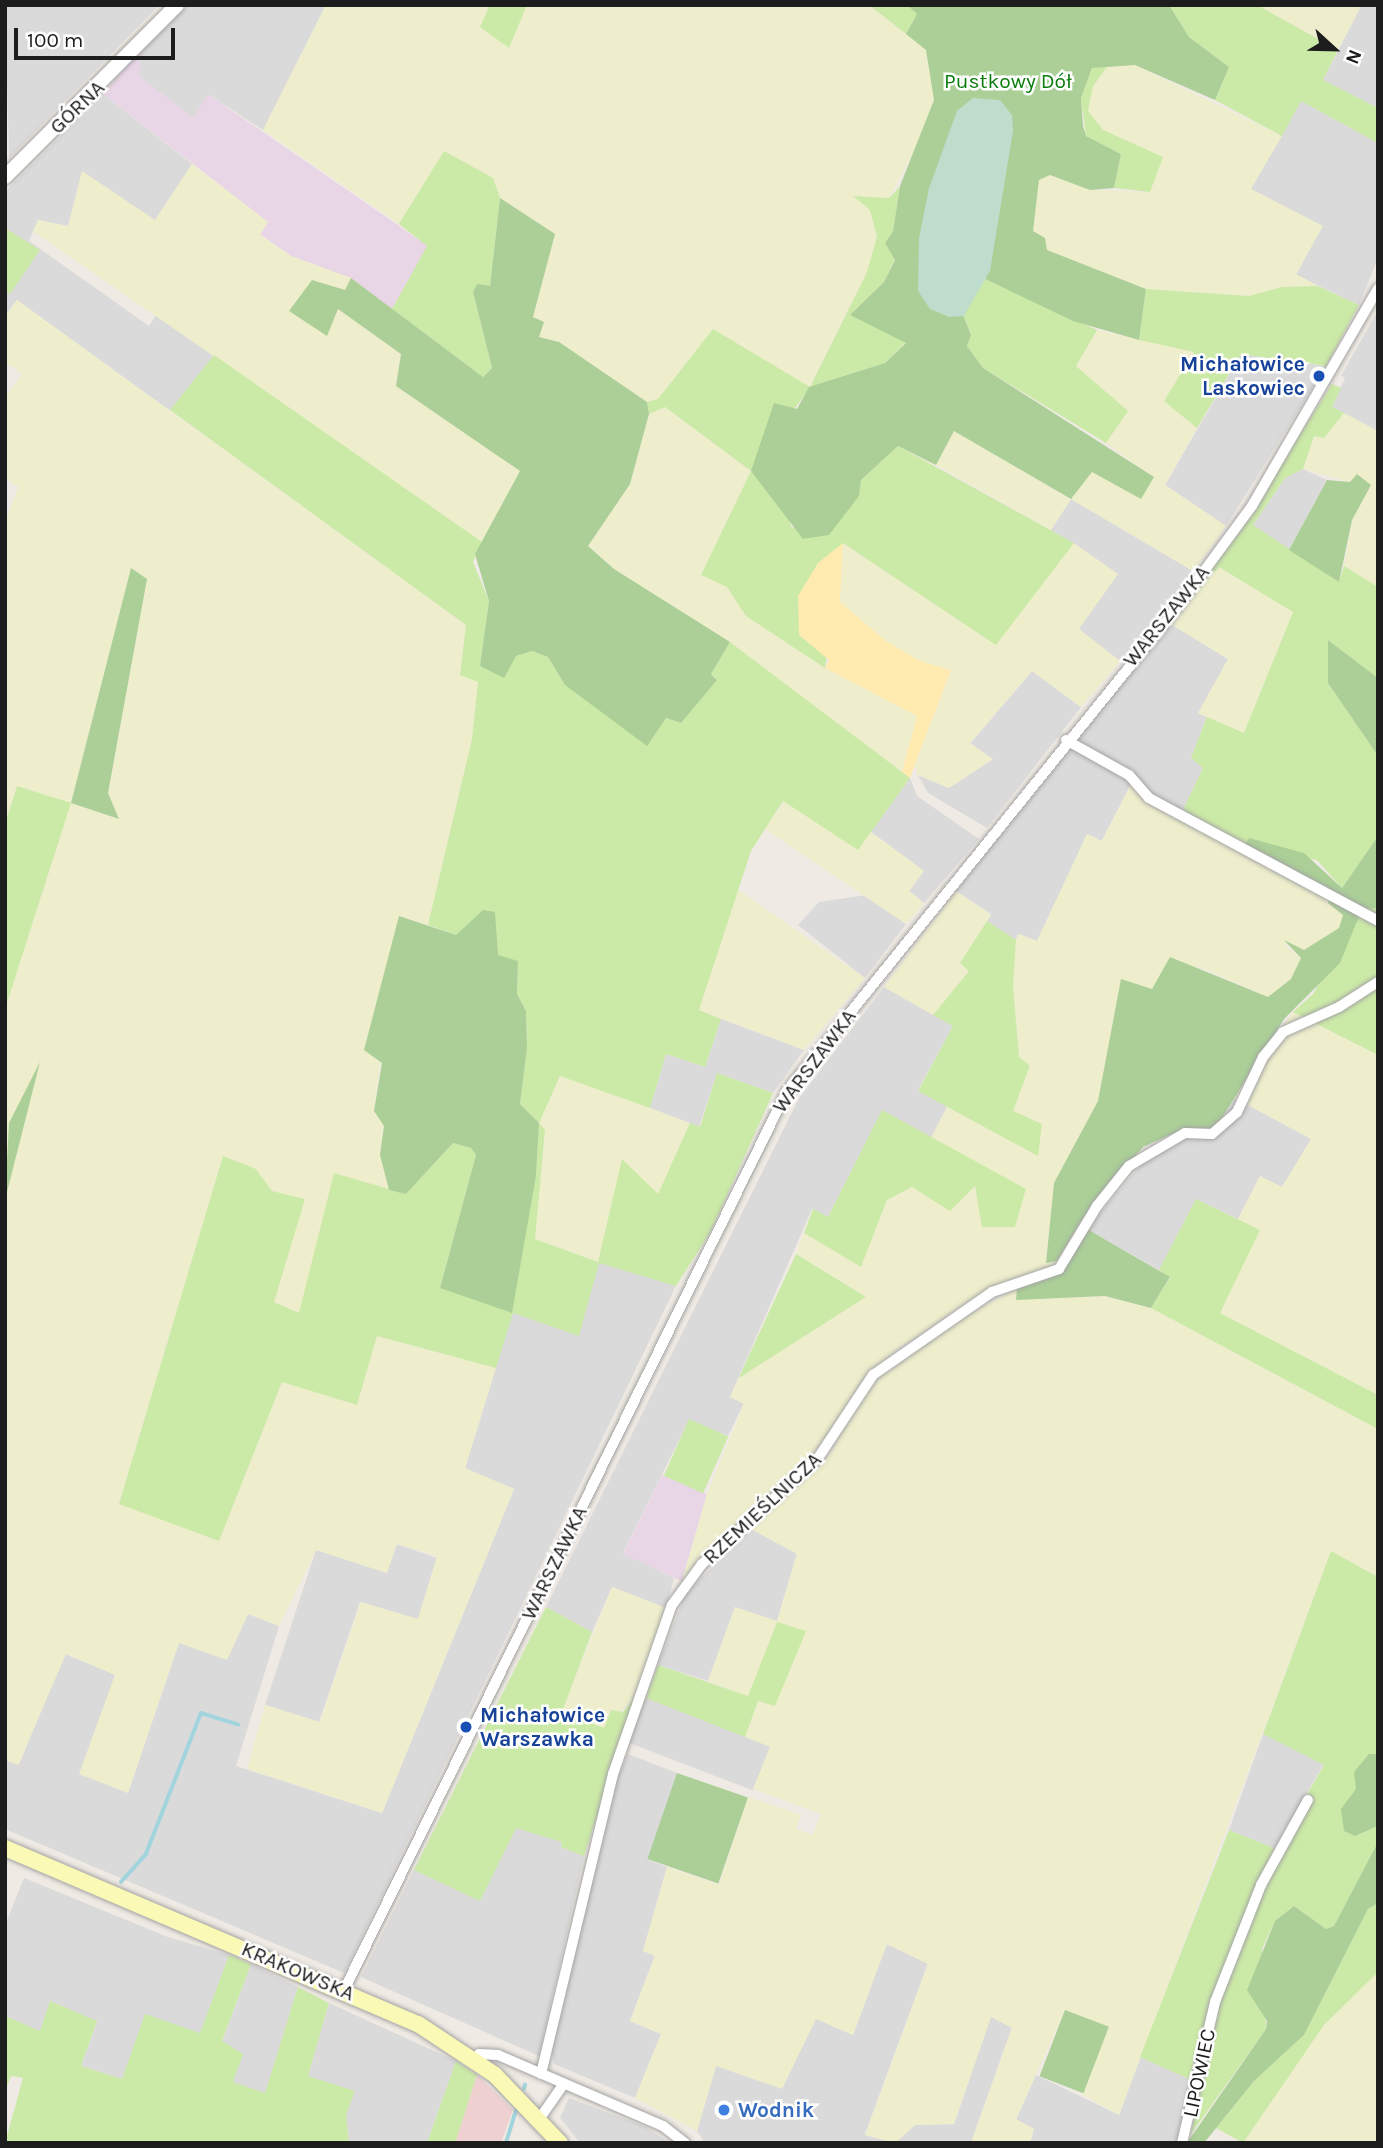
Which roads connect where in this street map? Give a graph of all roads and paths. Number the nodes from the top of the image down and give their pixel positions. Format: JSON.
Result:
{"nodes":[{"id":1,"x":177,"y":5,"type":"edge"},
{"id":2,"x":5,"y":177,"type":"edge"},
{"id":3,"x":1378,"y":289,"type":"edge"},
{"id":4,"x":1066,"y":740,"type":"junction"},
{"id":5,"x":1378,"y":920,"type":"edge"},
{"id":6,"x":1378,"y":982,"type":"edge"},
{"id":7,"x":1308,"y":1800,"type":"dead end"},
{"id":8,"x":5,"y":1848,"type":"edge"},
{"id":9,"x":344,"y":1990,"type":"junction"},
{"id":10,"x":475,"y":2060,"type":"junction"},
{"id":11,"x":541,"y":2074,"type":"junction"},
{"id":12,"x":563,"y":2085,"type":"junction"},
{"id":13,"x":540,"y":2118,"type":"junction"},
{"id":14,"x":560,"y":2143,"type":"edge"},
{"id":15,"x":685,"y":2143,"type":"edge"},
{"id":16,"x":1182,"y":2143,"type":"edge"}],
"edges":[{"from":1,"to":2,"type":"street","name":"GÓRNA"},
{"from":3,"to":4,"type":"street","name":"WARSZAWKA"},
{"from":4,"to":5,"type":"street"},
{"from":4,"to":9,"type":"street","name":"WARSZAWKA"},
{"from":6,"to":11,"type":"street","name":"RZEMIEŚLNICZA"},
{"from":7,"to":16,"type":"street","name":"LIPOWIEC"},
{"from":8,"to":9,"type":"main road","name":"KRAKOWSKA"},
{"from":9,"to":10,"type":"main road","name":"KRAKOWSKA"},
{"from":10,"to":11,"type":"street"},
{"from":10,"to":13,"type":"main road","name":"KRAKOWSKA"},
{"from":11,"to":12,"type":"street"},
{"from":12,"to":13,"type":"street"},
{"from":12,"to":15,"type":"street"},
{"from":13,"to":14,"type":"main road","name":"KRAKOWSKA"}]}
